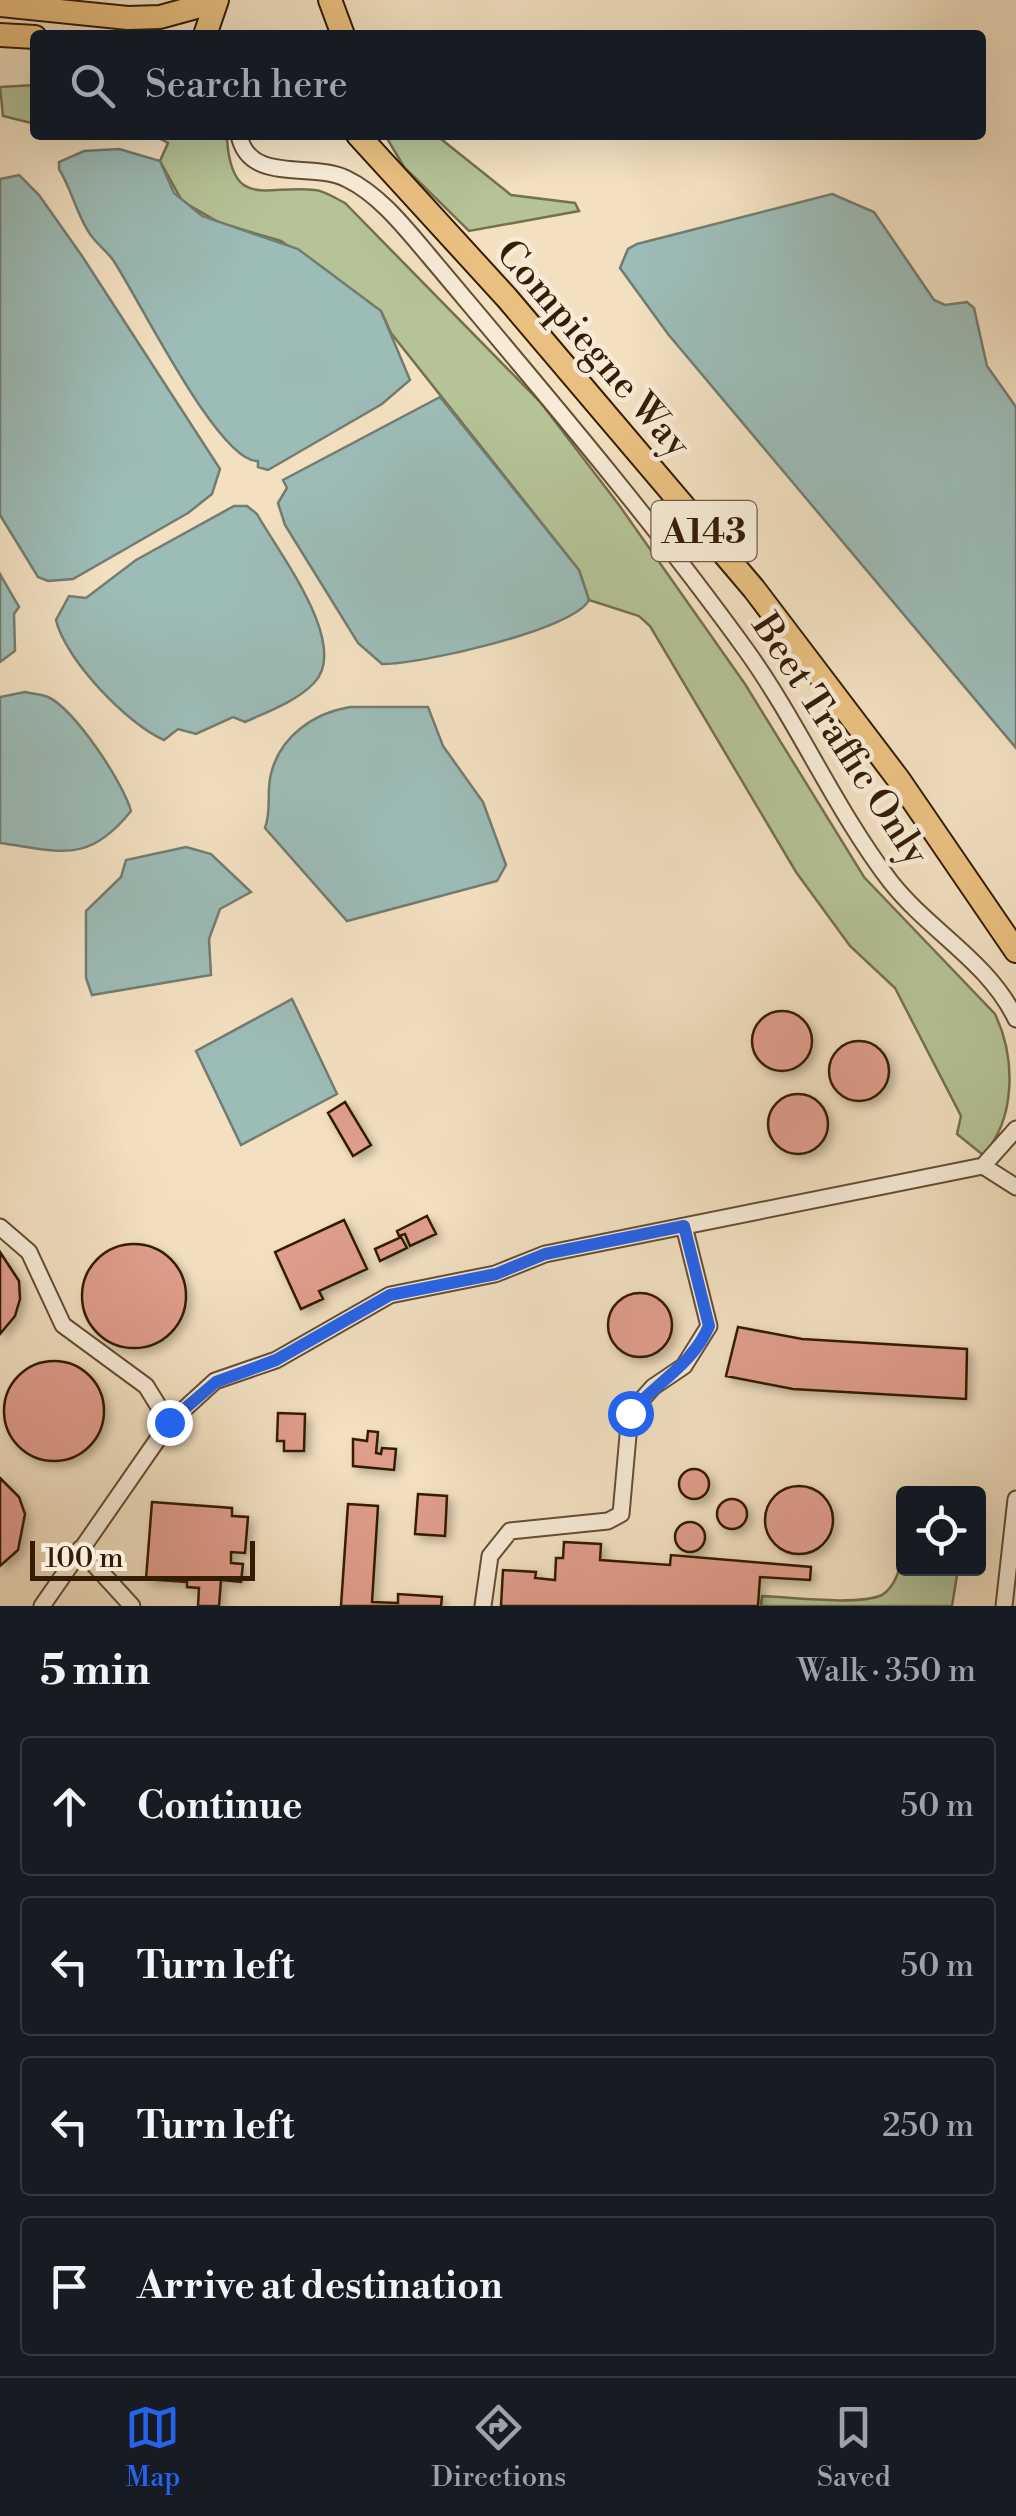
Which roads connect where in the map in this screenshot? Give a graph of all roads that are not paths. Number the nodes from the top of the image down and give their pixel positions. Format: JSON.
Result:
{"nodes":[{"id":1,"x":330,"y":0,"type":"edge"},
{"id":2,"x":216,"y":1,"type":"edge"},
{"id":3,"x":0,"y":5,"type":"edge"},
{"id":4,"x":207,"y":30,"type":"edge"},
{"id":5,"x":341,"y":30,"type":"edge"},
{"id":6,"x":0,"y":35,"type":"edge"},
{"id":7,"x":30,"y":36,"type":"edge"},
{"id":8,"x":240,"y":140,"type":"edge"},
{"id":9,"x":364,"y":140,"type":"edge"},
{"id":10,"x":1016,"y":951,"type":"edge"},
{"id":11,"x":1016,"y":1020,"type":"edge"},
{"id":12,"x":1016,"y":1129,"type":"edge"},
{"id":13,"x":983,"y":1166,"type":"junction"},
{"id":14,"x":1016,"y":1187,"type":"edge"},
{"id":15,"x":684,"y":1226,"type":"junction"},
{"id":16,"x":0,"y":1227,"type":"edge"},
{"id":17,"x":169,"y":1422,"type":"junction"},
{"id":18,"x":1016,"y":1499,"type":"edge"},
{"id":19,"x":80,"y":1549,"type":"junction"},
{"id":20,"x":42,"y":1606,"type":"edge"},
{"id":21,"x":132,"y":1606,"type":"edge"},
{"id":22,"x":483,"y":1606,"type":"edge"},
{"id":23,"x":1004,"y":1606,"type":"edge"}],
"edges":[{"from":1,"to":5,"type":"highway"},
{"from":2,"to":3,"type":"highway"},
{"from":2,"to":4,"type":"highway"},
{"from":6,"to":7,"type":"highway"},
{"from":8,"to":11,"type":"street","name":"Beet Traffic Only"},
{"from":9,"to":10,"type":"highway","name":"Compiegne Way","number":"A143"},
{"from":12,"to":13,"type":"street"},
{"from":13,"to":14,"type":"street"},
{"from":13,"to":15,"type":"street"},
{"from":15,"to":17,"type":"street"},
{"from":15,"to":22,"type":"street"},
{"from":16,"to":17,"type":"street"},
{"from":17,"to":19,"type":"street"},
{"from":18,"to":23,"type":"street"},
{"from":19,"to":20,"type":"street"},
{"from":19,"to":21,"type":"street"}]}
